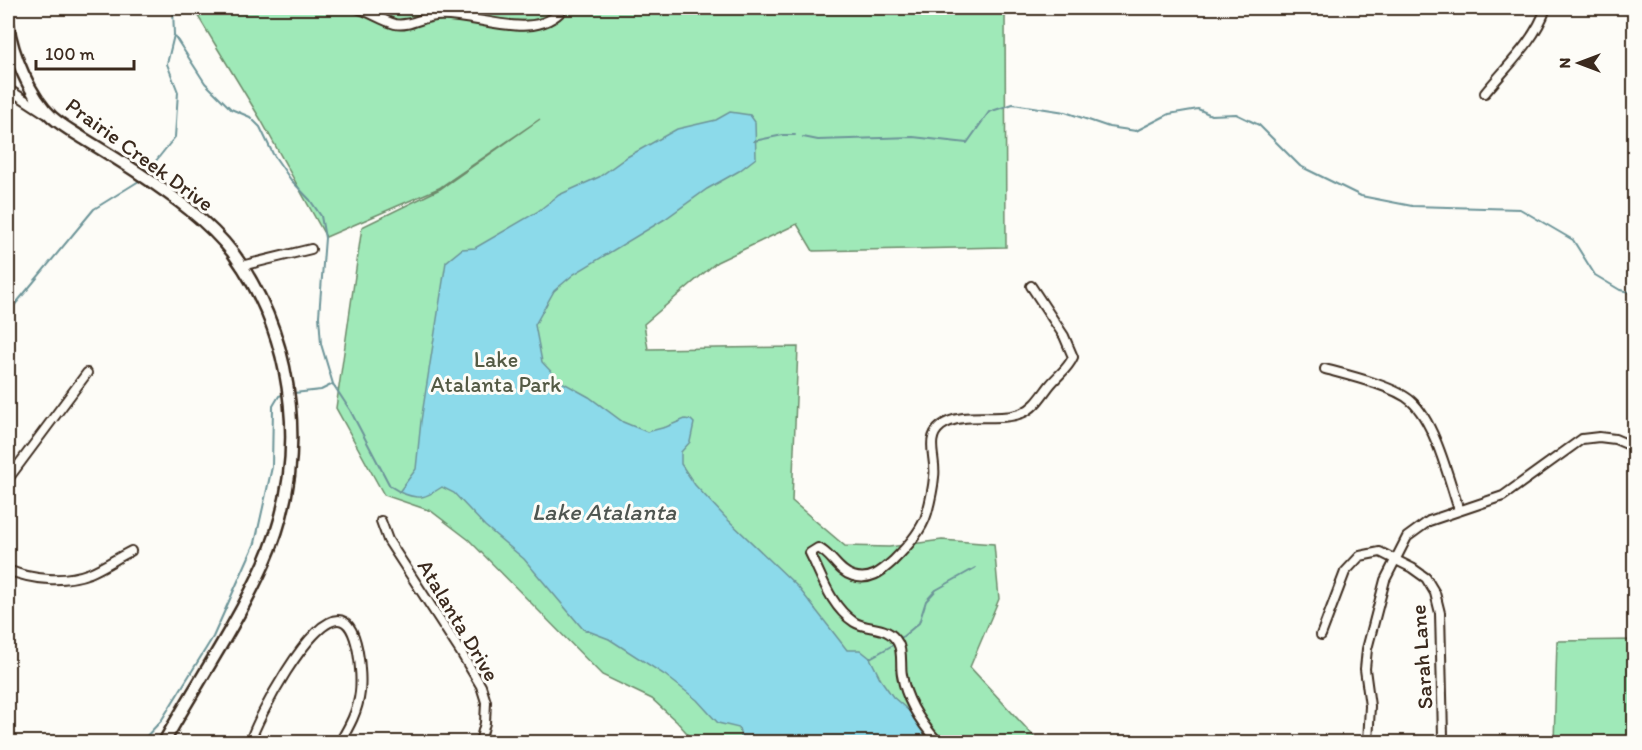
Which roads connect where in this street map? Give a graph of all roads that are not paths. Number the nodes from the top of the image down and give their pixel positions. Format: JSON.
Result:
{"nodes":[{"id":1,"x":357,"y":8,"type":"edge"},
{"id":2,"x":564,"y":8,"type":"edge"},
{"id":3,"x":1546,"y":8,"type":"edge"},
{"id":4,"x":8,"y":24,"type":"edge"},
{"id":5,"x":8,"y":89,"type":"edge"},
{"id":6,"x":1485,"y":93,"type":"dead end"},
{"id":7,"x":51,"y":117,"type":"junction"},
{"id":8,"x":311,"y":249,"type":"dead end"},
{"id":9,"x":241,"y":266,"type":"junction"},
{"id":10,"x":1031,"y":286,"type":"dead end"},
{"id":11,"x":1325,"y":369,"type":"dead end"},
{"id":12,"x":87,"y":373,"type":"dead end"},
{"id":13,"x":1635,"y":447,"type":"edge"},
{"id":14,"x":8,"y":479,"type":"edge"},
{"id":15,"x":1459,"y":510,"type":"junction"},
{"id":16,"x":381,"y":521,"type":"dead end"},
{"id":17,"x":131,"y":551,"type":"dead end"},
{"id":18,"x":1395,"y":560,"type":"junction"},
{"id":19,"x":8,"y":570,"type":"edge"},
{"id":20,"x":1321,"y":635,"type":"dead end"},
{"id":21,"x":1443,"y":736,"type":"dead end"},
{"id":22,"x":164,"y":742,"type":"edge"},
{"id":23,"x":250,"y":742,"type":"edge"},
{"id":24,"x":340,"y":742,"type":"edge"},
{"id":25,"x":480,"y":742,"type":"edge"},
{"id":26,"x":938,"y":742,"type":"edge"},
{"id":27,"x":1368,"y":742,"type":"edge"}],
"edges":[{"from":1,"to":2,"type":"street"},
{"from":3,"to":6,"type":"street"},
{"from":4,"to":7,"type":"main road","name":"Prairie Creek Drive"},
{"from":5,"to":7,"type":"street"},
{"from":7,"to":9,"type":"main road","name":"Prairie Creek Drive"},
{"from":8,"to":9,"type":"street"},
{"from":9,"to":22,"type":"main road","name":"Prairie Creek Drive"},
{"from":10,"to":26,"type":"street"},
{"from":11,"to":15,"type":"street"},
{"from":12,"to":14,"type":"street"},
{"from":13,"to":15,"type":"street"},
{"from":15,"to":18,"type":"street"},
{"from":16,"to":25,"type":"street","name":"Atalanta Drive"},
{"from":17,"to":19,"type":"street"},
{"from":18,"to":20,"type":"street","name":"Sarah Lane"},
{"from":18,"to":21,"type":"street","name":"Sarah Lane"},
{"from":18,"to":27,"type":"street"},
{"from":23,"to":24,"type":"street"}]}
